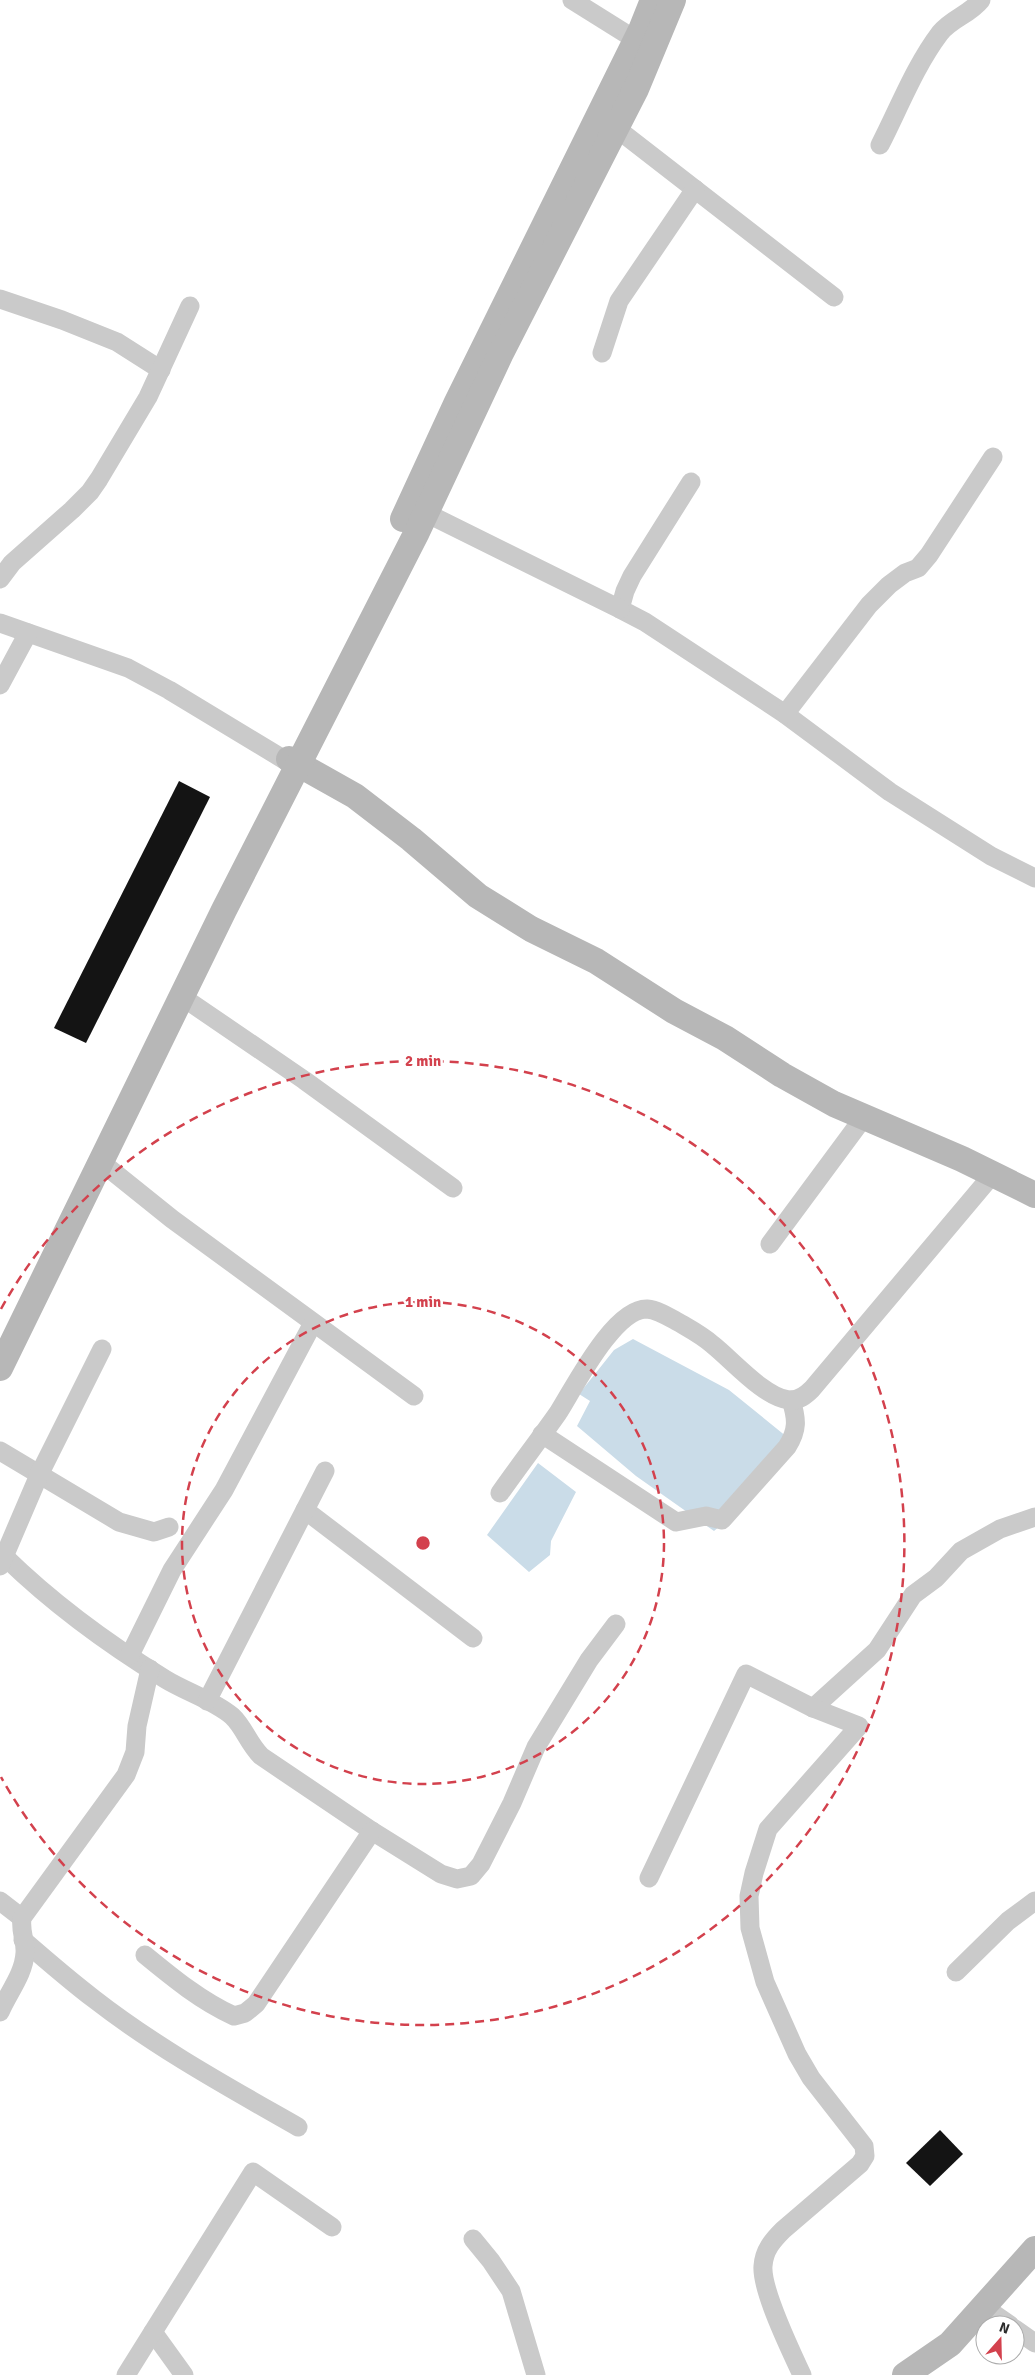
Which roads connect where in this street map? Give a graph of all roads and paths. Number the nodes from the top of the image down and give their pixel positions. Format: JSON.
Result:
{"nodes":[{"id":1,"x":572,"y":0,"type":"edge"},
{"id":2,"x":653,"y":0,"type":"edge"},
{"id":3,"x":673,"y":0,"type":"edge"},
{"id":4,"x":981,"y":0,"type":"edge"},
{"id":5,"x":636,"y":40,"type":"junction"},
{"id":6,"x":616,"y":128,"type":"junction"},
{"id":7,"x":880,"y":145,"type":"dead end"},
{"id":8,"x":695,"y":189,"type":"junction"},
{"id":9,"x":834,"y":297,"type":"dead end"},
{"id":10,"x":0,"y":299,"type":"edge"},
{"id":11,"x":190,"y":306,"type":"dead end"},
{"id":12,"x":602,"y":353,"type":"dead end"},
{"id":13,"x":161,"y":370,"type":"junction"},
{"id":14,"x":993,"y":457,"type":"dead end"},
{"id":15,"x":691,"y":482,"type":"dead end"},
{"id":16,"x":426,"y":513,"type":"junction"},
{"id":17,"x":0,"y":579,"type":"edge"},
{"id":18,"x":620,"y":609,"type":"junction"},
{"id":19,"x":0,"y":623,"type":"edge"},
{"id":20,"x":28,"y":633,"type":"junction"},
{"id":21,"x":0,"y":685,"type":"edge"},
{"id":22,"x":786,"y":714,"type":"junction"},
{"id":23,"x":292,"y":762,"type":"junction"},
{"id":24,"x":1035,"y":878,"type":"edge"},
{"id":25,"x":181,"y":996,"type":"junction"},
{"id":26,"x":864,"y":1118,"type":"junction"},
{"id":27,"x":101,"y":1162,"type":"junction"},
{"id":28,"x":993,"y":1174,"type":"junction"},
{"id":29,"x":452,"y":1188,"type":"dead end"},
{"id":30,"x":1035,"y":1195,"type":"edge"},
{"id":31,"x":770,"y":1244,"type":"dead end"},
{"id":32,"x":313,"y":1323,"type":"junction"},
{"id":33,"x":0,"y":1330,"type":"edge"},
{"id":34,"x":102,"y":1349,"type":"dead end"},
{"id":35,"x":0,"y":1368,"type":"edge"},
{"id":36,"x":414,"y":1396,"type":"dead end"},
{"id":37,"x":791,"y":1400,"type":"junction"},
{"id":38,"x":542,"y":1434,"type":"junction"},
{"id":39,"x":0,"y":1451,"type":"edge"},
{"id":40,"x":325,"y":1471,"type":"dead end"},
{"id":41,"x":39,"y":1475,"type":"junction"},
{"id":42,"x":500,"y":1493,"type":"dead end"},
{"id":43,"x":305,"y":1510,"type":"junction"},
{"id":44,"x":1035,"y":1517,"type":"edge"},
{"id":45,"x":169,"y":1527,"type":"dead end"},
{"id":46,"x":2,"y":1561,"type":"edge"},
{"id":47,"x":616,"y":1624,"type":"dead end"},
{"id":48,"x":474,"y":1638,"type":"dead end"},
{"id":49,"x":130,"y":1655,"type":"junction"},
{"id":50,"x":150,"y":1669,"type":"junction"},
{"id":51,"x":207,"y":1701,"type":"junction"},
{"id":52,"x":813,"y":1708,"type":"junction"},
{"id":53,"x":372,"y":1831,"type":"junction"},
{"id":54,"x":649,"y":1878,"type":"dead end"},
{"id":55,"x":0,"y":1901,"type":"edge"},
{"id":56,"x":1035,"y":1902,"type":"edge"},
{"id":57,"x":22,"y":1918,"type":"junction"},
{"id":58,"x":23,"y":1940,"type":"junction"},
{"id":59,"x":145,"y":1955,"type":"dead end"},
{"id":60,"x":956,"y":1972,"type":"dead end"},
{"id":61,"x":0,"y":2012,"type":"edge"},
{"id":62,"x":298,"y":2127,"type":"dead end"},
{"id":63,"x":332,"y":2227,"type":"dead end"},
{"id":64,"x":473,"y":2239,"type":"dead end"},
{"id":65,"x":1035,"y":2249,"type":"edge"},
{"id":66,"x":984,"y":2307,"type":"junction"},
{"id":67,"x":996,"y":2315,"type":"edge"},
{"id":68,"x":154,"y":2332,"type":"junction"},
{"id":69,"x":126,"y":2375,"type":"edge"},
{"id":70,"x":184,"y":2375,"type":"edge"},
{"id":71,"x":536,"y":2375,"type":"edge"},
{"id":72,"x":802,"y":2375,"type":"edge"},
{"id":73,"x":907,"y":2375,"type":"edge"}],
"edges":[{"from":1,"to":5,"type":"street"},
{"from":2,"to":5,"type":"street"},
{"from":3,"to":6,"type":"street"},
{"from":4,"to":7,"type":"street"},
{"from":5,"to":23,"type":"street"},
{"from":6,"to":8,"type":"street"},
{"from":6,"to":16,"type":"street"},
{"from":8,"to":9,"type":"street"},
{"from":8,"to":12,"type":"street"},
{"from":10,"to":13,"type":"street"},
{"from":11,"to":13,"type":"street"},
{"from":13,"to":17,"type":"street"},
{"from":14,"to":22,"type":"street"},
{"from":15,"to":18,"type":"street"},
{"from":16,"to":18,"type":"street"},
{"from":16,"to":23,"type":"street"},
{"from":18,"to":22,"type":"street"},
{"from":19,"to":20,"type":"street"},
{"from":20,"to":21,"type":"street"},
{"from":20,"to":23,"type":"street"},
{"from":22,"to":24,"type":"street"},
{"from":23,"to":25,"type":"street"},
{"from":23,"to":26,"type":"street"},
{"from":23,"to":33,"type":"street"},
{"from":25,"to":27,"type":"street"},
{"from":25,"to":29,"type":"street"},
{"from":26,"to":28,"type":"street"},
{"from":26,"to":31,"type":"street"},
{"from":27,"to":32,"type":"street"},
{"from":27,"to":35,"type":"street"},
{"from":28,"to":30,"type":"street"},
{"from":28,"to":37,"type":"street"},
{"from":32,"to":36,"type":"street"},
{"from":32,"to":49,"type":"street"},
{"from":34,"to":41,"type":"street"},
{"from":37,"to":38,"type":"street"},
{"from":37,"to":38,"type":"street"},
{"from":38,"to":42,"type":"street"},
{"from":39,"to":41,"type":"street"},
{"from":40,"to":43,"type":"street"},
{"from":41,"to":45,"type":"street"},
{"from":41,"to":46,"type":"street"},
{"from":43,"to":48,"type":"street"},
{"from":43,"to":51,"type":"street"},
{"from":44,"to":52,"type":"street"},
{"from":46,"to":49,"type":"street"},
{"from":47,"to":53,"type":"street"},
{"from":49,"to":50,"type":"street"},
{"from":50,"to":51,"type":"street"},
{"from":50,"to":57,"type":"street"},
{"from":51,"to":53,"type":"street"},
{"from":52,"to":54,"type":"street"},
{"from":52,"to":72,"type":"street"},
{"from":53,"to":59,"type":"street"},
{"from":55,"to":57,"type":"street"},
{"from":56,"to":60,"type":"street"},
{"from":57,"to":58,"type":"street"},
{"from":58,"to":61,"type":"street"},
{"from":58,"to":62,"type":"street"},
{"from":63,"to":68,"type":"street"},
{"from":64,"to":71,"type":"street"},
{"from":65,"to":66,"type":"street"},
{"from":66,"to":67,"type":"street"},
{"from":66,"to":73,"type":"street"},
{"from":68,"to":69,"type":"street"},
{"from":68,"to":70,"type":"street"}]}
